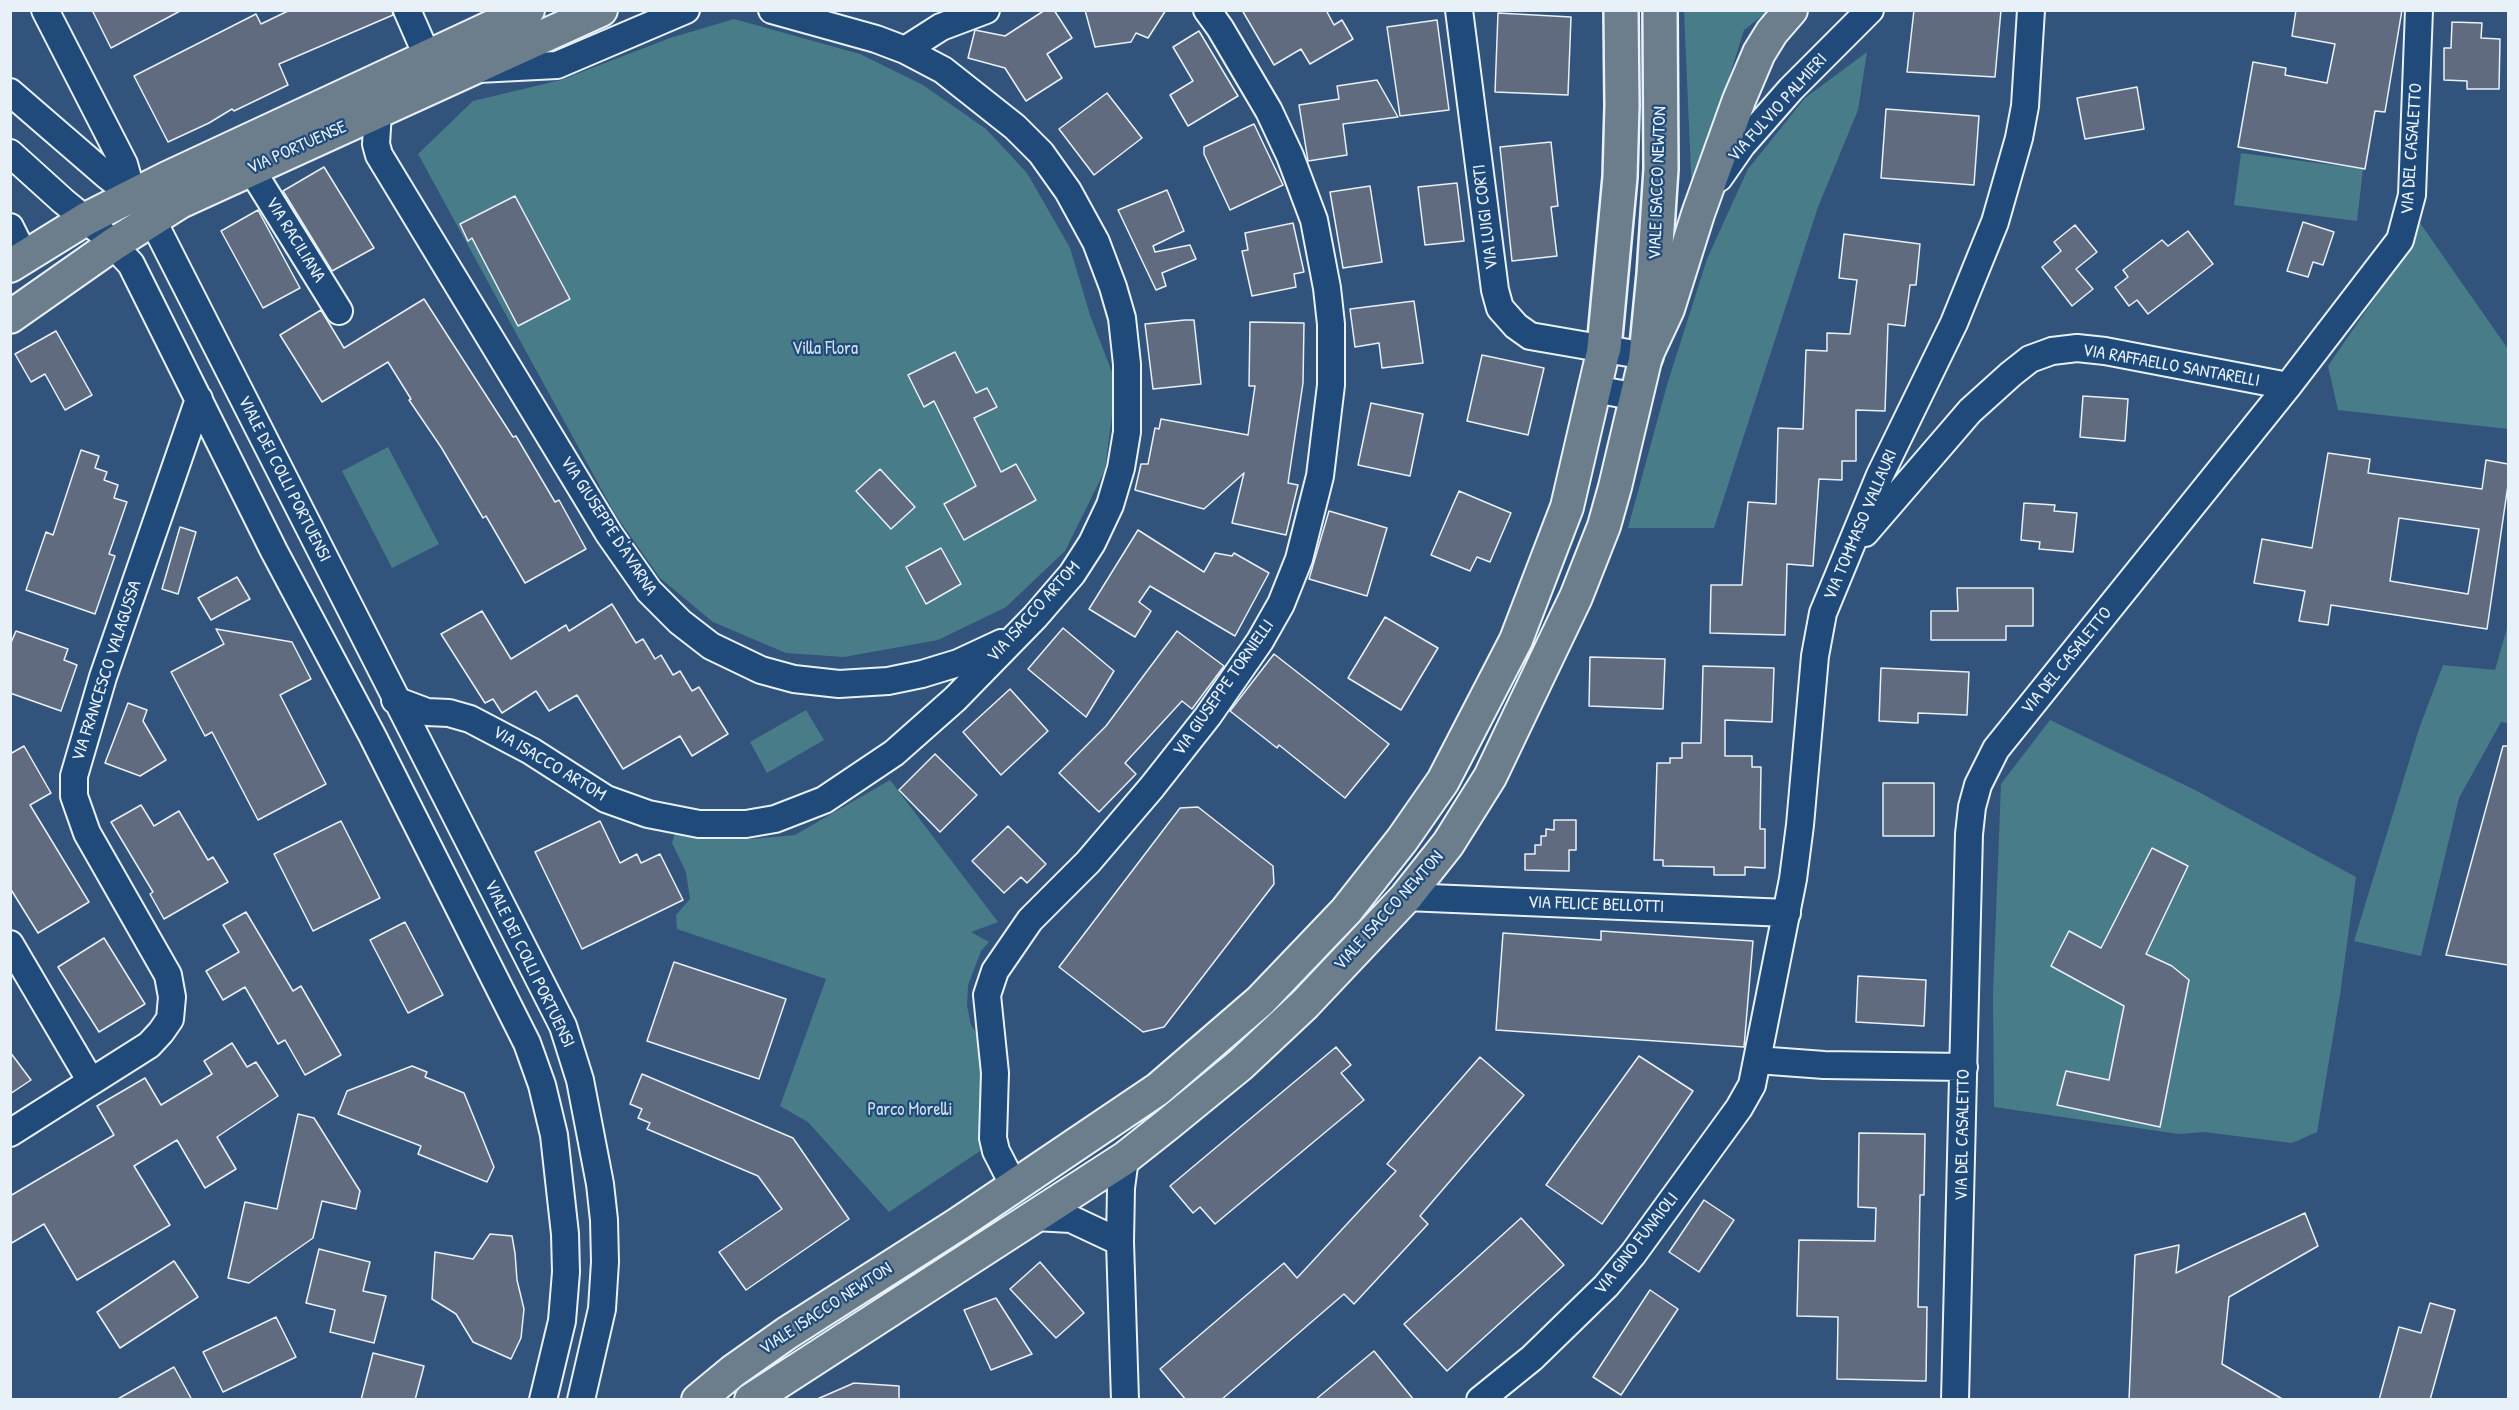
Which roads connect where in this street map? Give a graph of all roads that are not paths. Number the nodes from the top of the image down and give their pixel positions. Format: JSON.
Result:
{"nodes":[{"id":1,"x":45,"y":10,"type":"edge"},
{"id":2,"x":407,"y":10,"type":"edge"},
{"id":3,"x":528,"y":10,"type":"edge"},
{"id":4,"x":601,"y":10,"type":"edge"},
{"id":5,"x":686,"y":10,"type":"edge"},
{"id":6,"x":772,"y":10,"type":"edge"},
{"id":7,"x":986,"y":10,"type":"edge"},
{"id":8,"x":1207,"y":10,"type":"edge"},
{"id":9,"x":1459,"y":10,"type":"edge"},
{"id":10,"x":1605,"y":10,"type":"edge"},
{"id":11,"x":1621,"y":10,"type":"edge"},
{"id":12,"x":1660,"y":10,"type":"edge"},
{"id":13,"x":1791,"y":10,"type":"edge"},
{"id":14,"x":1870,"y":10,"type":"edge"},
{"id":15,"x":2031,"y":10,"type":"edge"},
{"id":16,"x":2419,"y":10,"type":"edge"},
{"id":17,"x":905,"y":50,"type":"junction"},
{"id":18,"x":428,"y":58,"type":"junction"},
{"id":19,"x":474,"y":69,"type":"junction"},
{"id":20,"x":10,"y":92,"type":"edge"},
{"id":21,"x":1622,"y":106,"type":"junction"},
{"id":22,"x":378,"y":112,"type":"junction"},
{"id":23,"x":10,"y":153,"type":"edge"},
{"id":24,"x":251,"y":168,"type":"junction"},
{"id":25,"x":142,"y":207,"type":"junction"},
{"id":26,"x":1698,"y":214,"type":"junction"},
{"id":27,"x":10,"y":226,"type":"edge"},
{"id":28,"x":101,"y":232,"type":"junction"},
{"id":29,"x":18,"y":262,"type":"edge"},
{"id":30,"x":339,"y":311,"type":"dead end"},
{"id":31,"x":10,"y":317,"type":"edge"},
{"id":32,"x":1604,"y":348,"type":"junction"},
{"id":33,"x":1646,"y":356,"type":"junction"},
{"id":34,"x":2288,"y":387,"type":"junction"},
{"id":35,"x":1595,"y":389,"type":"junction"},
{"id":36,"x":1637,"y":398,"type":"junction"},
{"id":37,"x":199,"y":399,"type":"junction"},
{"id":38,"x":1850,"y":551,"type":"junction"},
{"id":39,"x":1015,"y":636,"type":"junction"},
{"id":40,"x":395,"y":699,"type":"junction"},
{"id":41,"x":423,"y":753,"type":"junction"},
{"id":42,"x":391,"y":771,"type":"junction"},
{"id":43,"x":1406,"y":897,"type":"junction"},
{"id":44,"x":1787,"y":913,"type":"junction"},
{"id":45,"x":10,"y":944,"type":"edge"},
{"id":46,"x":1757,"y":1060,"type":"junction"},
{"id":47,"x":1964,"y":1067,"type":"junction"},
{"id":48,"x":90,"y":1080,"type":"junction"},
{"id":49,"x":10,"y":1133,"type":"edge"},
{"id":50,"x":1125,"y":1158,"type":"junction"},
{"id":51,"x":1014,"y":1186,"type":"junction"},
{"id":52,"x":1035,"y":1217,"type":"junction"},
{"id":53,"x":958,"y":1224,"type":"junction"},
{"id":54,"x":1120,"y":1242,"type":"junction"},
{"id":55,"x":974,"y":1254,"type":"junction"},
{"id":56,"x":543,"y":1400,"type":"edge"},
{"id":57,"x":581,"y":1400,"type":"edge"},
{"id":58,"x":698,"y":1400,"type":"edge"},
{"id":59,"x":751,"y":1400,"type":"edge"},
{"id":60,"x":1125,"y":1400,"type":"edge"},
{"id":61,"x":1480,"y":1400,"type":"edge"},
{"id":62,"x":1955,"y":1400,"type":"edge"}],
"edges":[{"from":1,"to":25,"type":"street","name":"VIALE DEI COLLI PORTUENSI"},
{"from":2,"to":18,"type":"street"},
{"from":3,"to":18,"type":"main road","name":"VIA PORTUENSE"},
{"from":4,"to":19,"type":"main road","name":"VIA PORTUENSE"},
{"from":5,"to":19,"type":"street"},
{"from":6,"to":17,"type":"street","name":"VIA ISACCO ARTOM"},
{"from":7,"to":17,"type":"street"},
{"from":8,"to":51,"type":"street","name":"VIA GIUSEPPE TORNIELLI"},
{"from":9,"to":32,"type":"street","name":"VIA LUIGI CORTI"},
{"from":10,"to":21,"type":"highway"},
{"from":11,"to":21,"type":"highway","name":"VIALE ISACCO NEWTON"},
{"from":12,"to":33,"type":"highway","name":"VIALE ISACCO NEWTON"},
{"from":13,"to":26,"type":"main road"},
{"from":14,"to":26,"type":"street","name":"VIA FULVIO PALMIERI"},
{"from":15,"to":38,"type":"street","name":"VIA TOMMASO VALLAURI"},
{"from":16,"to":34,"type":"street","name":"VIA DEL CASALETTO"},
{"from":17,"to":39,"type":"street","name":"VIA ISACCO ARTOM"},
{"from":18,"to":25,"type":"main road","name":"VIA PORTUENSE"},
{"from":19,"to":22,"type":"main road","name":"VIA PORTUENSE"},
{"from":20,"to":25,"type":"street"},
{"from":21,"to":32,"type":"highway","name":"VIALE ISACCO NEWTON"},
{"from":22,"to":24,"type":"main road","name":"VIA PORTUENSE"},
{"from":22,"to":39,"type":"street","name":"VIA GIUSEPPE D'AVARNA"},
{"from":23,"to":28,"type":"street","name":"VIALE DEI COLLI PORTUENSI"},
{"from":24,"to":25,"type":"main road","name":"VIA PORTUENSE"},
{"from":24,"to":30,"type":"street","name":"VIA RACILIANA"},
{"from":25,"to":28,"type":"main road","name":"VIA PORTUENSE"},
{"from":25,"to":40,"type":"street","name":"VIALE DEI COLLI PORTUENSI"},
{"from":26,"to":33,"type":"main road"},
{"from":27,"to":29,"type":"street"},
{"from":28,"to":29,"type":"main road","name":"VIA PORTUENSE"},
{"from":28,"to":31,"type":"main road","name":"VIA PORTUENSE"},
{"from":28,"to":37,"type":"street","name":"VIALE DEI COLLI PORTUENSI"},
{"from":32,"to":33,"type":"street"},
{"from":32,"to":35,"type":"main road","name":"VIALE ISACCO NEWTON"},
{"from":33,"to":36,"type":"main road","name":"VIALE ISACCO NEWTON"},
{"from":34,"to":38,"type":"street","name":"VIA RAFFAELLO SANTARELLI"},
{"from":34,"to":47,"type":"street","name":"VIA DEL CASALETTO"},
{"from":35,"to":36,"type":"street"},
{"from":35,"to":51,"type":"main road","name":"VIALE ISACCO NEWTON"},
{"from":36,"to":43,"type":"main road","name":"VIALE ISACCO NEWTON"},
{"from":37,"to":42,"type":"street","name":"VIALE DEI COLLI PORTUENSI"},
{"from":37,"to":48,"type":"street","name":"VIA FRANCESCO VALAGUSSA"},
{"from":38,"to":44,"type":"street","name":"VIA TOMMASO VALLAURI"},
{"from":39,"to":40,"type":"street","name":"VIA ISACCO ARTOM"},
{"from":40,"to":41,"type":"street","name":"VIALE DEI COLLI PORTUENSI"},
{"from":41,"to":42,"type":"street"},
{"from":41,"to":57,"type":"street","name":"VIALE DEI COLLI PORTUENSI"},
{"from":42,"to":56,"type":"street","name":"VIALE DEI COLLI PORTUENSI"},
{"from":43,"to":44,"type":"street","name":"VIA FELICE BELLOTTI"},
{"from":43,"to":50,"type":"main road","name":"VIALE ISACCO NEWTON"},
{"from":44,"to":46,"type":"street","name":"VIA TOMMASO VALLAURI"},
{"from":45,"to":48,"type":"street"},
{"from":46,"to":47,"type":"street"},
{"from":46,"to":61,"type":"street","name":"VIA GINO FUNAIOLI"},
{"from":47,"to":62,"type":"street","name":"VIA DEL CASALETTO"},
{"from":48,"to":49,"type":"street","name":"VIA FRANCESCO VALAGUSSA"},
{"from":50,"to":52,"type":"main road","name":"VIALE ISACCO NEWTON"},
{"from":50,"to":54,"type":"street"},
{"from":51,"to":53,"type":"main road","name":"VIALE ISACCO NEWTON"},
{"from":52,"to":54,"type":"street"},
{"from":52,"to":55,"type":"main road","name":"VIALE ISACCO NEWTON"},
{"from":53,"to":55,"type":"street"},
{"from":53,"to":58,"type":"main road","name":"VIALE ISACCO NEWTON"},
{"from":54,"to":60,"type":"street"},
{"from":55,"to":59,"type":"main road","name":"VIALE ISACCO NEWTON"}]}
